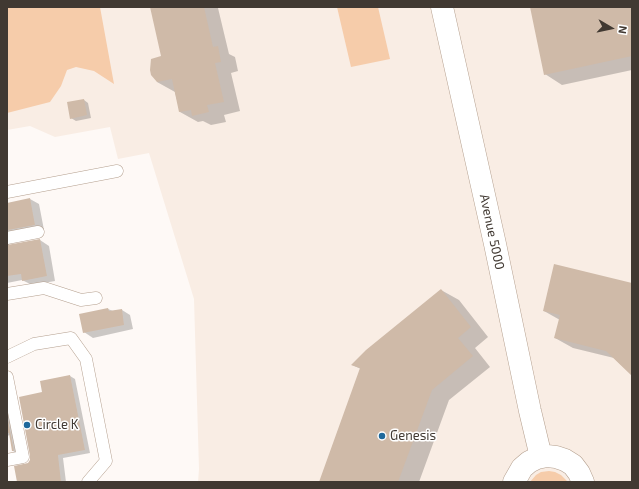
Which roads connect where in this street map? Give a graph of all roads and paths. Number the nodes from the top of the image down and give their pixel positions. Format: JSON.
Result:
{"nodes":[{"id":1,"x":442,"y":7,"type":"edge"},
{"id":2,"x":118,"y":171,"type":"dead end"},
{"id":3,"x":7,"y":192,"type":"edge"},
{"id":4,"x":38,"y":232,"type":"dead end"},
{"id":5,"x":7,"y":238,"type":"edge"},
{"id":6,"x":7,"y":294,"type":"edge"},
{"id":7,"x":96,"y":298,"type":"dead end"},
{"id":8,"x":7,"y":357,"type":"edge"},
{"id":9,"x":7,"y":377,"type":"edge"},
{"id":10,"x":541,"y":457,"type":"junction"},
{"id":11,"x":7,"y":460,"type":"edge"},
{"id":12,"x":88,"y":482,"type":"edge"},
{"id":13,"x":514,"y":482,"type":"edge"},
{"id":14,"x":583,"y":482,"type":"edge"}],
"edges":[{"from":1,"to":10,"type":"street","name":"Avenue 5000"},
{"from":2,"to":3,"type":"lane"},
{"from":4,"to":5,"type":"lane"},
{"from":6,"to":7,"type":"lane"},
{"from":8,"to":12,"type":"lane"},
{"from":9,"to":11,"type":"lane"},
{"from":10,"to":13,"type":"street"},
{"from":10,"to":14,"type":"street"}]}
